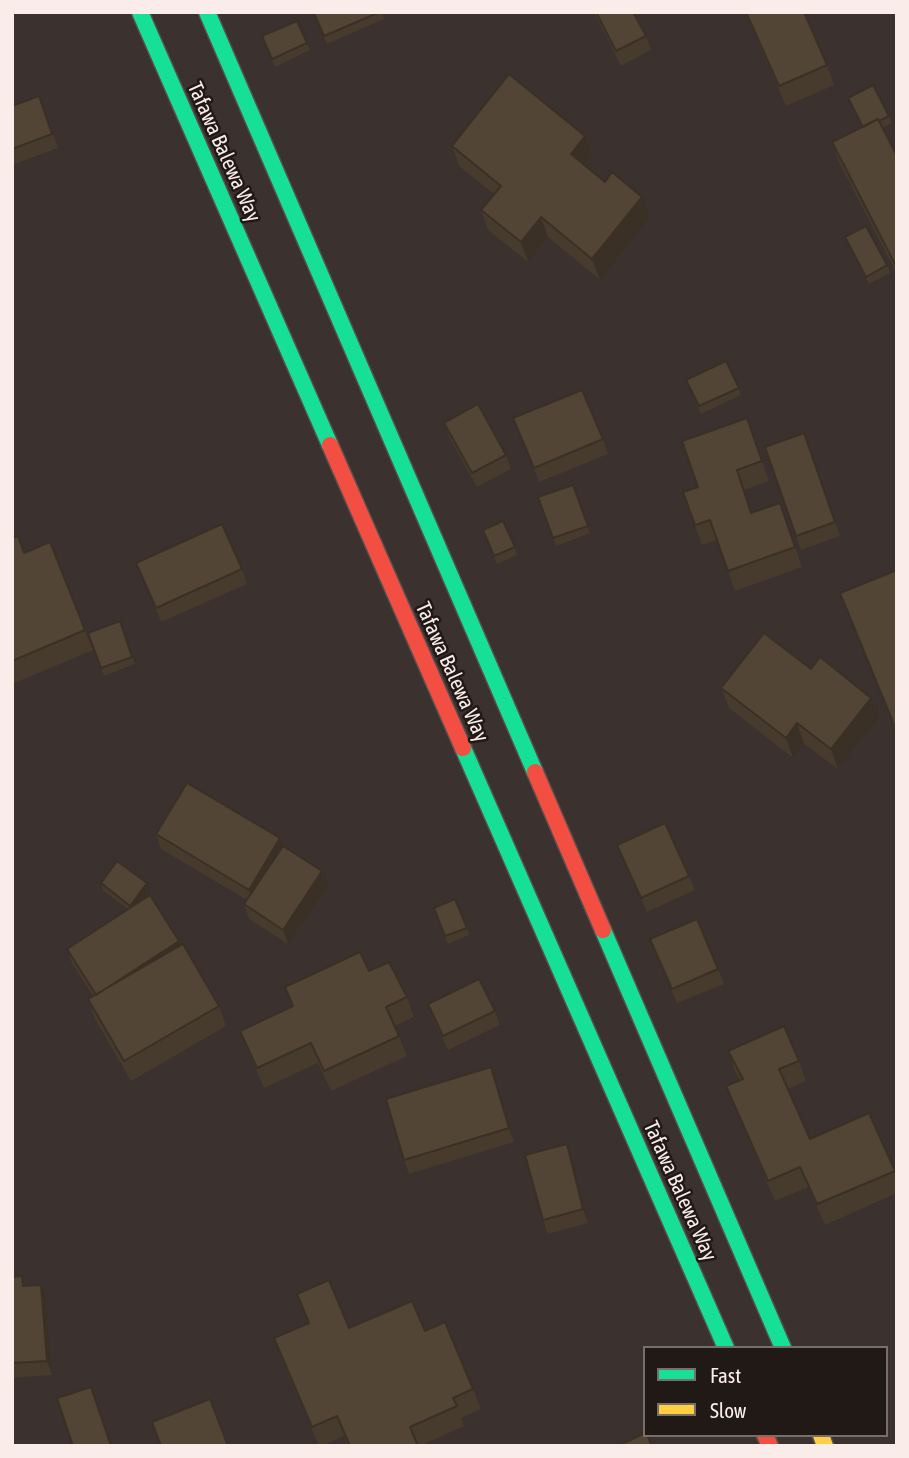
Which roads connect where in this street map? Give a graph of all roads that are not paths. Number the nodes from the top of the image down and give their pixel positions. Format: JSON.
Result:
{"nodes":[{"id":1,"x":140,"y":12,"type":"edge"},
{"id":2,"x":206,"y":12,"type":"edge"},
{"id":3,"x":725,"y":1346,"type":"edge"},
{"id":4,"x":782,"y":1346,"type":"edge"}],
"edges":[{"from":1,"to":3,"type":"main road","name":"Tafawa Balewa Way"},
{"from":2,"to":4,"type":"main road","name":"Tafawa Balewa Way"}]}
